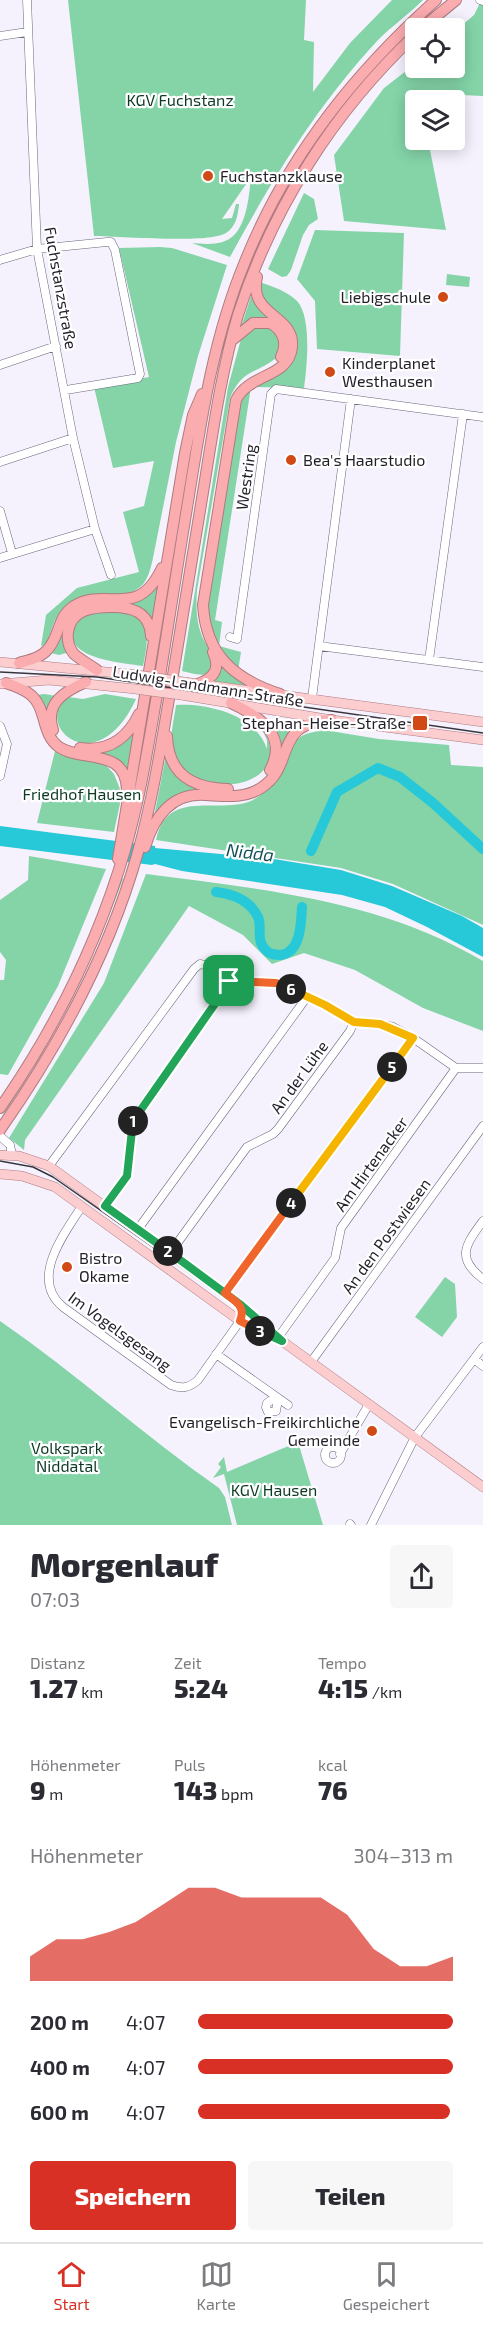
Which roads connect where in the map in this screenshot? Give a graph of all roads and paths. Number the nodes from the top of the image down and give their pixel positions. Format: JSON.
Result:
{"nodes":[{"id":1,"x":27,"y":0,"type":"edge"},
{"id":2,"x":436,"y":0,"type":"edge"},
{"id":3,"x":456,"y":0,"type":"edge"},
{"id":4,"x":434,"y":18,"type":"edge"},
{"id":5,"x":27,"y":32,"type":"junction"},
{"id":6,"x":0,"y":36,"type":"edge"},
{"id":7,"x":405,"y":45,"type":"edge"},
{"id":8,"x":264,"y":247,"type":"junction"},
{"id":9,"x":37,"y":249,"type":"junction"},
{"id":10,"x":0,"y":260,"type":"edge"},
{"id":11,"x":231,"y":341,"type":"junction"},
{"id":12,"x":56,"y":346,"type":"junction"},
{"id":13,"x":0,"y":365,"type":"edge"},
{"id":14,"x":208,"y":383,"type":"junction"},
{"id":15,"x":66,"y":390,"type":"junction"},
{"id":16,"x":351,"y":399,"type":"junction"},
{"id":17,"x":463,"y":414,"type":"junction"},
{"id":18,"x":483,"y":417,"type":"edge"},
{"id":19,"x":73,"y":438,"type":"junction"},
{"id":20,"x":0,"y":462,"type":"edge"},
{"id":21,"x":0,"y":511,"type":"edge"},
{"id":22,"x":95,"y":529,"type":"junction"},
{"id":23,"x":12,"y":553,"type":"junction"},
{"id":24,"x":167,"y":556,"type":"junction"},
{"id":25,"x":0,"y":558,"type":"edge"},
{"id":26,"x":111,"y":575,"type":"dead end"},
{"id":27,"x":230,"y":638,"type":"dead end"},
{"id":28,"x":319,"y":646,"type":"junction"},
{"id":29,"x":151,"y":656,"type":"junction"},
{"id":30,"x":429,"y":660,"type":"junction"},
{"id":31,"x":0,"y":662,"type":"edge"},
{"id":32,"x":19,"y":663,"type":"junction"},
{"id":33,"x":483,"y":667,"type":"edge"},
{"id":34,"x":97,"y":670,"type":"junction"},
{"id":35,"x":86,"y":682,"type":"junction"},
{"id":36,"x":3,"y":683,"type":"edge"},
{"id":37,"x":198,"y":684,"type":"junction"},
{"id":38,"x":280,"y":694,"type":"junction"},
{"id":39,"x":312,"y":698,"type":"junction"},
{"id":40,"x":231,"y":703,"type":"junction"},
{"id":41,"x":143,"y":706,"type":"junction"},
{"id":42,"x":167,"y":712,"type":"junction"},
{"id":43,"x":332,"y":720,"type":"junction"},
{"id":44,"x":483,"y":722,"type":"edge"},
{"id":45,"x":0,"y":726,"type":"edge"},
{"id":46,"x":483,"y":740,"type":"edge"},
{"id":47,"x":0,"y":776,"type":"edge"},
{"id":48,"x":127,"y":805,"type":"junction"},
{"id":49,"x":127,"y":826,"type":"junction"},
{"id":50,"x":148,"y":829,"type":"junction"},
{"id":51,"x":229,"y":981,"type":"junction"},
{"id":52,"x":307,"y":997,"type":"junction"},
{"id":53,"x":354,"y":1022,"type":"junction"},
{"id":54,"x":413,"y":1038,"type":"junction"},
{"id":55,"x":456,"y":1068,"type":"junction"},
{"id":56,"x":483,"y":1068,"type":"edge"},
{"id":57,"x":0,"y":1108,"type":"edge"},
{"id":58,"x":483,"y":1126,"type":"edge"},
{"id":59,"x":1,"y":1131,"type":"edge"},
{"id":60,"x":0,"y":1155,"type":"edge"},
{"id":61,"x":16,"y":1155,"type":"junction"},
{"id":62,"x":49,"y":1166,"type":"junction"},
{"id":63,"x":0,"y":1174,"type":"edge"},
{"id":64,"x":82,"y":1206,"type":"junction"},
{"id":65,"x":105,"y":1206,"type":"junction"},
{"id":66,"x":483,"y":1221,"type":"edge"},
{"id":67,"x":138,"y":1229,"type":"junction"},
{"id":68,"x":170,"y":1253,"type":"junction"},
{"id":69,"x":483,"y":1279,"type":"edge"},
{"id":70,"x":225,"y":1293,"type":"junction"},
{"id":71,"x":241,"y":1305,"type":"junction"},
{"id":72,"x":240,"y":1321,"type":"junction"},
{"id":73,"x":279,"y":1339,"type":"junction"},
{"id":74,"x":483,"y":1347,"type":"edge"},
{"id":75,"x":216,"y":1354,"type":"junction"},
{"id":76,"x":474,"y":1359,"type":"junction"},
{"id":77,"x":311,"y":1362,"type":"junction"},
{"id":78,"x":483,"y":1366,"type":"edge"},
{"id":79,"x":369,"y":1404,"type":"junction"},
{"id":80,"x":288,"y":1405,"type":"dead end"},
{"id":81,"x":416,"y":1437,"type":"junction"},
{"id":82,"x":340,"y":1454,"type":"dead end"},
{"id":83,"x":483,"y":1487,"type":"edge"},
{"id":84,"x":371,"y":1525,"type":"edge"}],
"edges":[{"from":1,"to":5,"type":"street","name":"Fuchstanzstraße"},
{"from":2,"to":14,"type":"highway"},
{"from":3,"to":4,"type":"highway"},
{"from":5,"to":6,"type":"street"},
{"from":5,"to":9,"type":"street","name":"Fuchstanzstraße"},
{"from":7,"to":8,"type":"highway"},
{"from":8,"to":11,"type":"highway"},
{"from":8,"to":38,"type":"highway"},
{"from":9,"to":10,"type":"street"},
{"from":9,"to":12,"type":"street","name":"Fuchstanzstraße"},
{"from":9,"to":15,"type":"street"},
{"from":11,"to":37,"type":"highway"},
{"from":11,"to":42,"type":"highway"},
{"from":12,"to":13,"type":"street"},
{"from":12,"to":15,"type":"street","name":"Fuchstanzstraße"},
{"from":14,"to":24,"type":"highway"},
{"from":14,"to":49,"type":"highway"},
{"from":15,"to":19,"type":"street","name":"Fuchstanzstraße"},
{"from":16,"to":17,"type":"street"},
{"from":16,"to":27,"type":"street","name":"Westring"},
{"from":16,"to":28,"type":"street"},
{"from":17,"to":18,"type":"street"},
{"from":17,"to":30,"type":"street"},
{"from":19,"to":20,"type":"street"},
{"from":19,"to":22,"type":"street","name":"Fuchstanzstraße"},
{"from":21,"to":23,"type":"street"},
{"from":22,"to":23,"type":"street"},
{"from":22,"to":26,"type":"street","name":"Fuchstanzstraße"},
{"from":23,"to":25,"type":"street"},
{"from":24,"to":29,"type":"highway"},
{"from":24,"to":32,"type":"highway"},
{"from":28,"to":30,"type":"street"},
{"from":28,"to":39,"type":"street"},
{"from":29,"to":34,"type":"highway"},
{"from":29,"to":41,"type":"highway"},
{"from":30,"to":33,"type":"street"},
{"from":31,"to":32,"type":"main road","name":"Ludwig-Landmann-Straße"},
{"from":32,"to":34,"type":"main road","name":"Ludwig-Landmann-Straße"},
{"from":34,"to":37,"type":"main road","name":"Ludwig-Landmann-Straße","bridge":true},
{"from":35,"to":36,"type":"main road","name":"Ludwig-Landmann-Straße"},
{"from":35,"to":40,"type":"main road","name":"Ludwig-Landmann-Straße","bridge":true},
{"from":35,"to":41,"type":"highway"},
{"from":36,"to":48,"type":"highway"},
{"from":37,"to":38,"type":"main road","name":"Ludwig-Landmann-Straße"},
{"from":38,"to":39,"type":"main road","name":"Ludwig-Landmann-Straße"},
{"from":39,"to":44,"type":"main road","name":"Ludwig-Landmann-Straße"},
{"from":40,"to":42,"type":"highway"},
{"from":40,"to":43,"type":"main road","name":"Ludwig-Landmann-Straße"},
{"from":41,"to":48,"type":"highway"},
{"from":42,"to":50,"type":"highway"},
{"from":43,"to":46,"type":"main road","name":"Ludwig-Landmann-Straße"},
{"from":43,"to":50,"type":"highway"},
{"from":45,"to":47,"type":"street"},
{"from":48,"to":49,"type":"highway"},
{"from":49,"to":57,"type":"highway"},
{"from":50,"to":59,"type":"highway"},
{"from":51,"to":52,"type":"street"},
{"from":51,"to":62,"type":"street"},
{"from":51,"to":65,"type":"street"},
{"from":52,"to":53,"type":"street"},
{"from":52,"to":67,"type":"street"},
{"from":53,"to":54,"type":"street"},
{"from":53,"to":68,"type":"street","name":"An der Lühe"},
{"from":54,"to":55,"type":"street"},
{"from":54,"to":70,"type":"street"},
{"from":55,"to":56,"type":"street"},
{"from":55,"to":73,"type":"street","name":"Am Hirtenacker"},
{"from":58,"to":77,"type":"street","name":"An den Postwiesen"},
{"from":59,"to":61,"type":"street"},
{"from":60,"to":61,"type":"main road"},
{"from":61,"to":62,"type":"main road"},
{"from":61,"to":63,"type":"main road"},
{"from":62,"to":65,"type":"main road"},
{"from":63,"to":64,"type":"main road"},
{"from":64,"to":72,"type":"main road"},
{"from":64,"to":75,"type":"street","name":"Im Vogelsgesang"},
{"from":65,"to":67,"type":"main road"},
{"from":66,"to":69,"type":"street"},
{"from":67,"to":68,"type":"main road"},
{"from":68,"to":70,"type":"main road"},
{"from":70,"to":71,"type":"main road"},
{"from":71,"to":72,"type":"main road"},
{"from":71,"to":73,"type":"main road"},
{"from":72,"to":73,"type":"main road"},
{"from":72,"to":75,"type":"street","name":"Im Vogelsgesang"},
{"from":73,"to":77,"type":"main road"},
{"from":74,"to":76,"type":"street"},
{"from":75,"to":80,"type":"street"},
{"from":76,"to":78,"type":"street"},
{"from":76,"to":81,"type":"street"},
{"from":77,"to":79,"type":"main road"},
{"from":79,"to":81,"type":"main road"},
{"from":79,"to":82,"type":"street"},
{"from":81,"to":83,"type":"main road"},
{"from":81,"to":84,"type":"street"}]}
